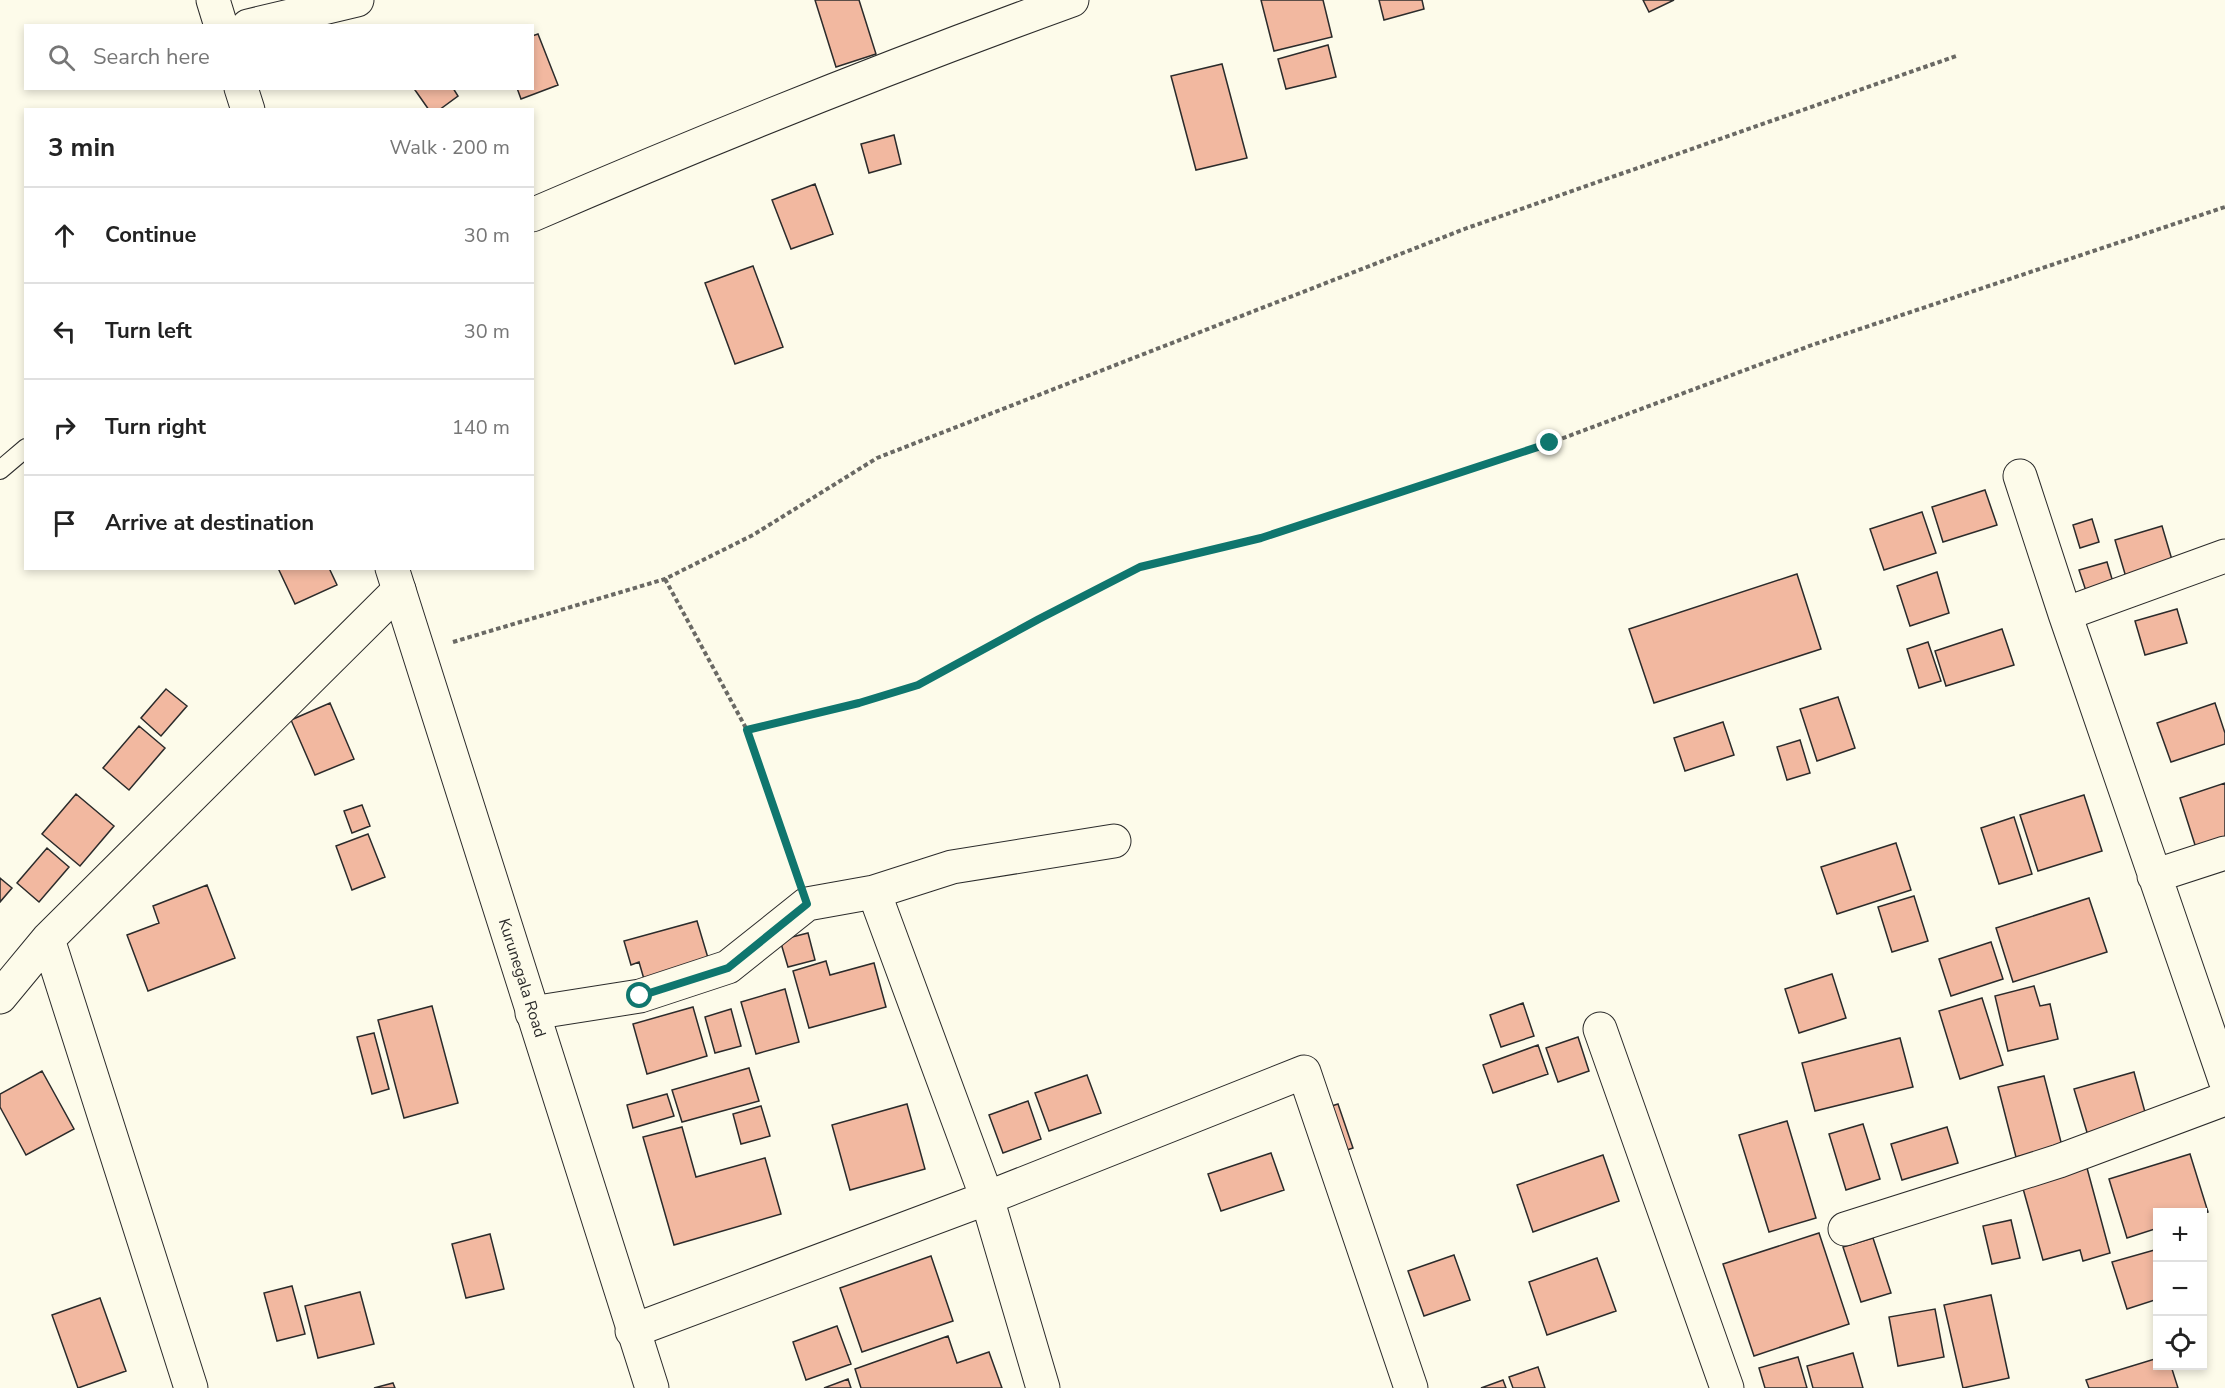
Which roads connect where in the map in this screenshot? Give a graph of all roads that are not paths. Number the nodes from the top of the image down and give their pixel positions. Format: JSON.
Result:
{"nodes":[{"id":1,"x":213,"y":0,"type":"edge"},
{"id":2,"x":357,"y":0,"type":"edge"},
{"id":3,"x":1072,"y":0,"type":"edge"},
{"id":4,"x":220,"y":24,"type":"edge"},
{"id":5,"x":256,"y":24,"type":"edge"},
{"id":6,"x":242,"y":90,"type":"edge"},
{"id":7,"x":247,"y":108,"type":"edge"},
{"id":8,"x":534,"y":214,"type":"edge"},
{"id":9,"x":24,"y":450,"type":"edge"},
{"id":10,"x":0,"y":470,"type":"edge"},
{"id":11,"x":2020,"y":476,"type":"dead end"},
{"id":12,"x":2225,"y":556,"type":"edge"},
{"id":13,"x":395,"y":580,"type":"edge"},
{"id":14,"x":2065,"y":614,"type":"junction"},
{"id":15,"x":1114,"y":841,"type":"dead end"},
{"id":16,"x":2225,"y":853,"type":"edge"},
{"id":17,"x":2154,"y":876,"type":"junction"},
{"id":18,"x":874,"y":892,"type":"junction"},
{"id":19,"x":48,"y":939,"type":"junction"},
{"id":20,"x":0,"y":997,"type":"edge"},
{"id":21,"x":532,"y":1013,"type":"junction"},
{"id":22,"x":1600,"y":1029,"type":"dead end"},
{"id":23,"x":2225,"y":1080,"type":"edge"},
{"id":24,"x":2225,"y":1099,"type":"edge"},
{"id":25,"x":987,"y":1198,"type":"junction"},
{"id":26,"x":1845,"y":1229,"type":"dead end"},
{"id":27,"x":632,"y":1331,"type":"junction"},
{"id":28,"x":191,"y":1388,"type":"edge"},
{"id":29,"x":652,"y":1388,"type":"edge"},
{"id":30,"x":1043,"y":1388,"type":"edge"},
{"id":31,"x":1411,"y":1388,"type":"edge"},
{"id":32,"x":1727,"y":1388,"type":"edge"}],
"edges":[{"from":1,"to":4,"type":"main road"},
{"from":2,"to":5,"type":"main road"},
{"from":3,"to":8,"type":"main road"},
{"from":6,"to":7,"type":"main road"},
{"from":9,"to":10,"type":"lane"},
{"from":11,"to":14,"type":"main road"},
{"from":12,"to":14,"type":"main road"},
{"from":13,"to":19,"type":"main road"},
{"from":13,"to":21,"type":"main road","name":"Kurunegala Road"},
{"from":14,"to":17,"type":"main road"},
{"from":15,"to":18,"type":"main road"},
{"from":16,"to":17,"type":"main road"},
{"from":17,"to":23,"type":"main road"},
{"from":18,"to":21,"type":"main road"},
{"from":18,"to":25,"type":"main road"},
{"from":19,"to":20,"type":"main road"},
{"from":19,"to":28,"type":"main road"},
{"from":21,"to":27,"type":"main road","name":"Kurunegala Road"},
{"from":22,"to":32,"type":"main road"},
{"from":24,"to":26,"type":"main road"},
{"from":25,"to":27,"type":"main road"},
{"from":25,"to":30,"type":"main road"},
{"from":25,"to":31,"type":"main road"},
{"from":27,"to":29,"type":"main road","name":"Kurunegala Road"}]}
